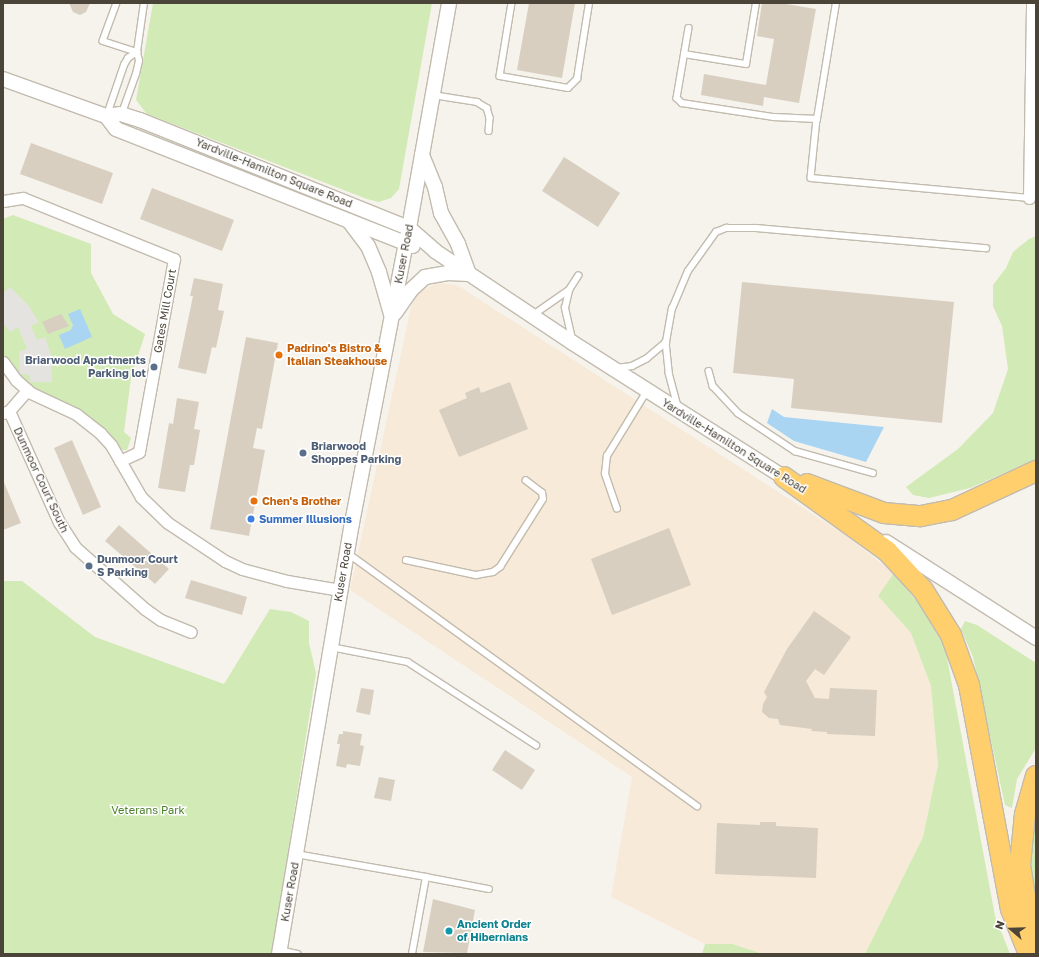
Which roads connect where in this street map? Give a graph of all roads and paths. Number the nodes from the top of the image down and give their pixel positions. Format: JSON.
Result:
{"nodes":[{"id":1,"x":117,"y":3,"type":"edge"},
{"id":2,"x":144,"y":3,"type":"edge"},
{"id":3,"x":449,"y":3,"type":"edge"},
{"id":4,"x":512,"y":3,"type":"edge"},
{"id":5,"x":589,"y":3,"type":"edge"},
{"id":6,"x":756,"y":3,"type":"edge"},
{"id":7,"x":836,"y":3,"type":"edge"},
{"id":8,"x":1032,"y":3,"type":"edge"},
{"id":9,"x":689,"y":28,"type":"dead end"},
{"id":10,"x":137,"y":52,"type":"junction"},
{"id":11,"x":684,"y":54,"type":"junction"},
{"id":12,"x":3,"y":79,"type":"edge"},
{"id":13,"x":1033,"y":88,"type":"edge"},
{"id":14,"x":432,"y":95,"type":"junction"},
{"id":15,"x":122,"y":114,"type":"junction"},
{"id":16,"x":106,"y":116,"type":"junction"},
{"id":17,"x":817,"y":119,"type":"junction"},
{"id":18,"x":116,"y":129,"type":"junction"},
{"id":19,"x":489,"y":131,"type":"dead end"},
{"id":20,"x":422,"y":155,"type":"junction"},
{"id":21,"x":1029,"y":198,"type":"joint"},
{"id":22,"x":3,"y":201,"type":"edge"},
{"id":23,"x":348,"y":220,"type":"junction"},
{"id":24,"x":409,"y":228,"type":"junction"},
{"id":25,"x":406,"y":244,"type":"junction"},
{"id":26,"x":986,"y":248,"type":"dead end"},
{"id":27,"x":435,"y":251,"type":"junction"},
{"id":28,"x":469,"y":274,"type":"junction"},
{"id":29,"x":578,"y":276,"type":"dead end"},
{"id":30,"x":569,"y":290,"type":"junction"},
{"id":31,"x":533,"y":316,"type":"junction"},
{"id":32,"x":392,"y":318,"type":"junction"},
{"id":33,"x":666,"y":342,"type":"junction"},
{"id":34,"x":573,"y":344,"type":"junction"},
{"id":35,"x":3,"y":362,"type":"edge"},
{"id":36,"x":612,"y":368,"type":"junction"},
{"id":37,"x":709,"y":371,"type":"dead end"},
{"id":38,"x":27,"y":390,"type":"junction"},
{"id":39,"x":647,"y":391,"type":"junction"},
{"id":40,"x":6,"y":412,"type":"edge"},
{"id":41,"x":680,"y":412,"type":"junction"},
{"id":42,"x":120,"y":461,"type":"junction"},
{"id":43,"x":1036,"y":471,"type":"edge"},
{"id":44,"x":873,"y":473,"type":"dead end"},
{"id":45,"x":781,"y":475,"type":"junction"},
{"id":46,"x":526,"y":481,"type":"dead end"},
{"id":47,"x":617,"y":509,"type":"dead end"},
{"id":48,"x":347,"y":552,"type":"junction"},
{"id":49,"x":406,"y":560,"type":"dead end"},
{"id":50,"x":340,"y":590,"type":"junction"},
{"id":51,"x":191,"y":632,"type":"dead end"},
{"id":52,"x":1036,"y":638,"type":"edge"},
{"id":53,"x":331,"y":647,"type":"junction"},
{"id":54,"x":536,"y":745,"type":"dead end"},
{"id":55,"x":1036,"y":776,"type":"edge"},
{"id":56,"x":698,"y":806,"type":"dead end"},
{"id":57,"x":296,"y":854,"type":"junction"},
{"id":58,"x":426,"y":876,"type":"junction"},
{"id":59,"x":489,"y":889,"type":"dead end"},
{"id":60,"x":1036,"y":934,"type":"edge"},
{"id":61,"x":279,"y":952,"type":"edge"},
{"id":62,"x":298,"y":954,"type":"edge"},
{"id":63,"x":412,"y":954,"type":"edge"},
{"id":64,"x":1029,"y":954,"type":"edge"}],
"edges":[{"from":1,"to":10,"type":"lane"},
{"from":2,"to":10,"type":"lane"},
{"from":3,"to":14,"type":"street","name":"Kuser Road"},
{"from":4,"to":5,"type":"lane"},
{"from":6,"to":11,"type":"lane"},
{"from":7,"to":17,"type":"lane"},
{"from":8,"to":13,"type":"street"},
{"from":9,"to":11,"type":"lane"},
{"from":10,"to":15,"type":"lane"},
{"from":10,"to":16,"type":"lane"},
{"from":11,"to":17,"type":"lane"},
{"from":12,"to":16,"type":"street","name":"Yardville-Hamilton Square Road"},
{"from":13,"to":21,"type":"street"},
{"from":14,"to":19,"type":"lane"},
{"from":14,"to":20,"type":"street","name":"Kuser Road"},
{"from":15,"to":16,"type":"street","name":"Yardville-Hamilton Square Road"},
{"from":15,"to":18,"type":"lane"},
{"from":15,"to":24,"type":"street","name":"Yardville-Hamilton Square Road"},
{"from":16,"to":18,"type":"street"},
{"from":17,"to":21,"type":"lane"},
{"from":18,"to":23,"type":"street","name":"Yardville-Hamilton Square Road"},
{"from":20,"to":24,"type":"street","name":"Kuser Road"},
{"from":20,"to":28,"type":"street"},
{"from":22,"to":42,"type":"street","name":"Gates Mill Court"},
{"from":23,"to":25,"type":"street","name":"Yardville-Hamilton Square Road"},
{"from":23,"to":32,"type":"street"},
{"from":24,"to":25,"type":"street","name":"Kuser Road"},
{"from":24,"to":27,"type":"street","name":"Yardville-Hamilton Square Road"},
{"from":25,"to":27,"type":"street","name":"Yardville-Hamilton Square Road"},
{"from":25,"to":32,"type":"street","name":"Kuser Road"},
{"from":26,"to":33,"type":"lane"},
{"from":27,"to":28,"type":"street","name":"Yardville-Hamilton Square Road"},
{"from":28,"to":31,"type":"street","name":"Yardville-Hamilton Square Road"},
{"from":28,"to":32,"type":"street"},
{"from":29,"to":30,"type":"lane"},
{"from":30,"to":31,"type":"lane"},
{"from":30,"to":34,"type":"lane"},
{"from":31,"to":34,"type":"street","name":"Yardville-Hamilton Square Road"},
{"from":32,"to":48,"type":"street","name":"Kuser Road"},
{"from":33,"to":36,"type":"lane"},
{"from":33,"to":41,"type":"lane"},
{"from":34,"to":36,"type":"street","name":"Yardville-Hamilton Square Road"},
{"from":35,"to":38,"type":"street"},
{"from":36,"to":39,"type":"street","name":"Yardville-Hamilton Square Road"},
{"from":37,"to":44,"type":"lane"},
{"from":38,"to":40,"type":"street"},
{"from":38,"to":42,"type":"street"},
{"from":39,"to":41,"type":"street","name":"Yardville-Hamilton Square Road"},
{"from":39,"to":47,"type":"lane"},
{"from":40,"to":51,"type":"street","name":"Dunmoor Court South"},
{"from":41,"to":45,"type":"street","name":"Yardville-Hamilton Square Road"},
{"from":42,"to":50,"type":"street"},
{"from":43,"to":45,"type":"highway"},
{"from":45,"to":52,"type":"street","name":"Yardville-Hamilton Square Road"},
{"from":45,"to":64,"type":"highway"},
{"from":46,"to":49,"type":"lane"},
{"from":48,"to":50,"type":"street","name":"Kuser Road"},
{"from":48,"to":56,"type":"lane"},
{"from":50,"to":53,"type":"street","name":"Kuser Road"},
{"from":53,"to":54,"type":"lane"},
{"from":53,"to":57,"type":"street","name":"Kuser Road"},
{"from":55,"to":60,"type":"highway"},
{"from":57,"to":58,"type":"lane"},
{"from":57,"to":61,"type":"street","name":"Kuser Road"},
{"from":58,"to":59,"type":"lane"},
{"from":58,"to":63,"type":"lane"},
{"from":61,"to":62,"type":"lane"}]}
